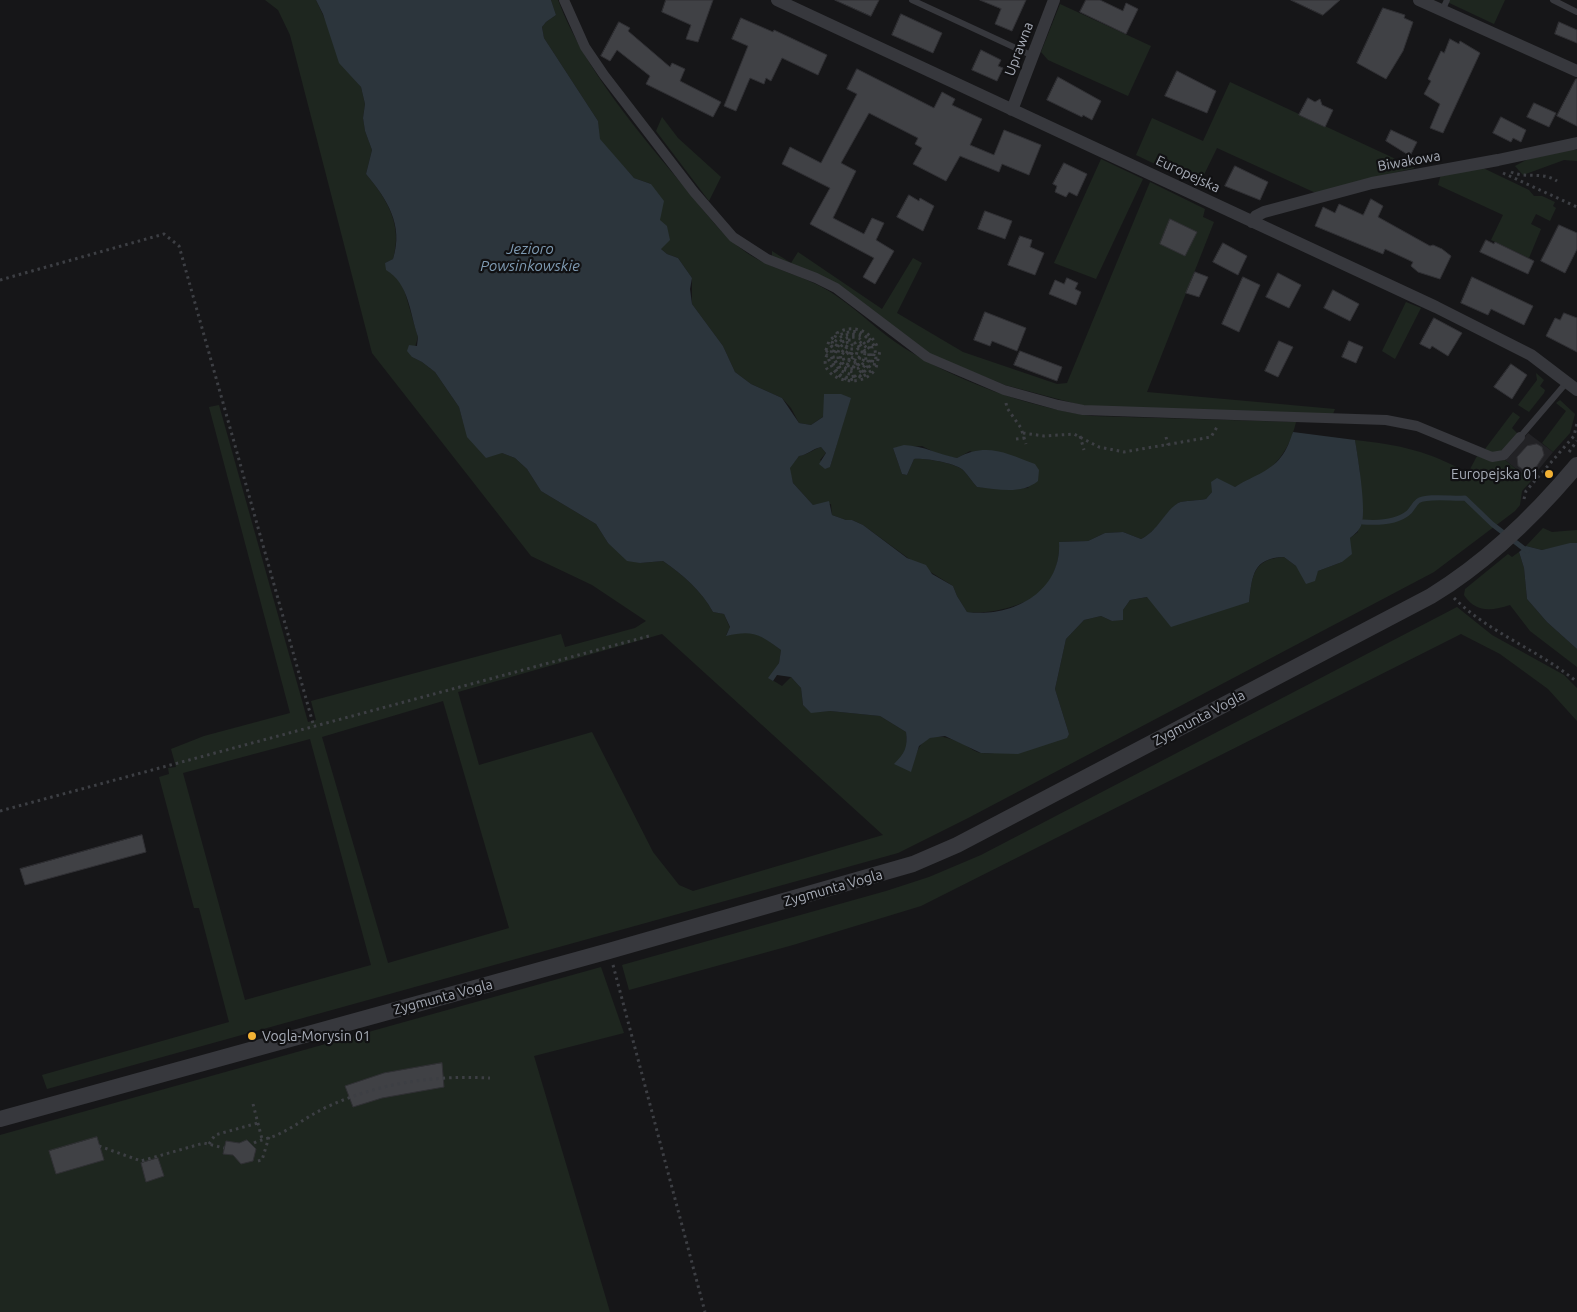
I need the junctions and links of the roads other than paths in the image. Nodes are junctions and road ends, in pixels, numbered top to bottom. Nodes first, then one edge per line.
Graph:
1 (564, 0) edge
2 (777, 0) edge
3 (912, 0) edge
4 (1054, 0) edge
5 (1420, 0) edge
6 (1553, 0) edge
7 (1445, 5) edge
8 (1577, 12) edge
9 (1033, 56) junction
10 (1577, 71) edge
11 (1012, 110) junction
12 (1577, 143) edge
13 (1252, 222) junction
14 (1572, 386) edge
15 (1520, 437) joint
16 (1577, 465) edge
17 (0, 1118) edge

1 - 15 street
2 - 11 street, Europejska
3 - 9 lane
4 - 9 street, Uprawna
5 - 7 street
6 - 8 lane
7 - 10 street
9 - 11 street, Uprawna
11 - 13 street, Europejska
12 - 13 street, Biwakowa
13 - 14 street, Europejska
14 - 15 lane
16 - 17 street, Zygmunta Vogla

